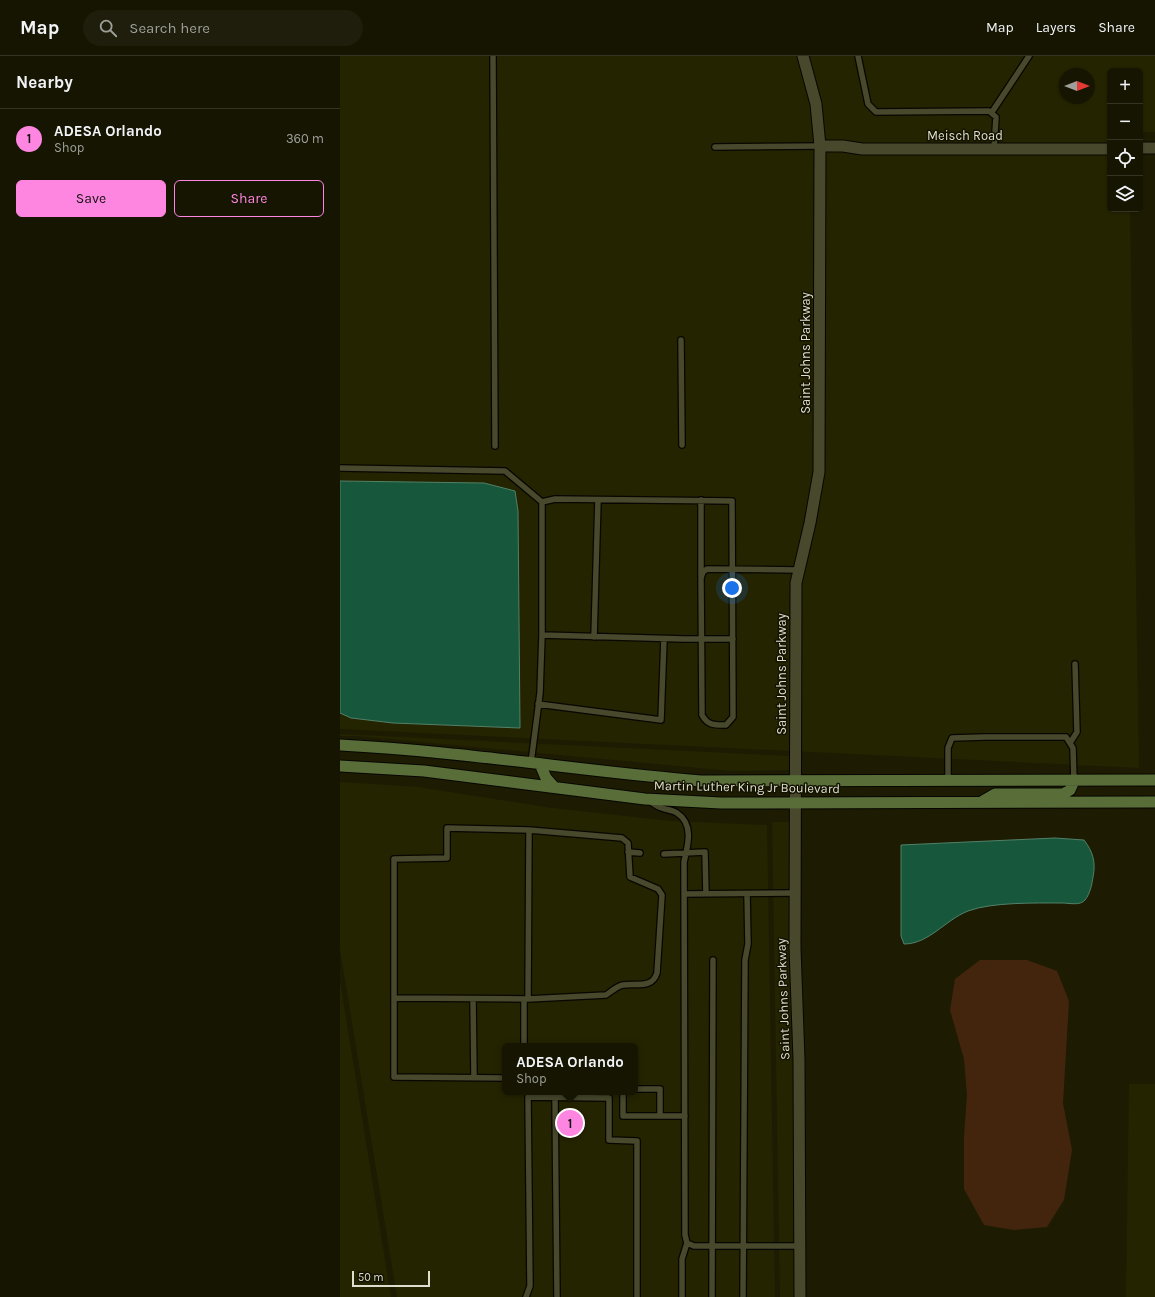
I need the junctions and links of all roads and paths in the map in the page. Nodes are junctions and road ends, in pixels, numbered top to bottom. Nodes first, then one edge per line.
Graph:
1 (493, 56) edge
2 (803, 56) edge
3 (858, 56) edge
4 (1029, 56) edge
5 (992, 112) junction
6 (820, 146) junction
7 (715, 147) dead end
8 (1107, 148) edge
9 (1143, 148) edge
10 (1155, 148) edge
11 (994, 149) junction
12 (681, 340) dead end
13 (682, 445) dead end
14 (495, 446) dead end
15 (340, 468) edge
16 (598, 500) junction
17 (701, 500) junction
18 (542, 502) junction
19 (733, 569) junction
20 (799, 570) junction
21 (701, 578) junction
22 (542, 635) junction
23 (594, 637) junction
24 (664, 639) junction
25 (701, 639) junction
26 (733, 639) junction
27 (1075, 664) dead end
28 (538, 704) junction
29 (1070, 743) junction
30 (340, 745) edge
31 (535, 764) junction
32 (340, 766) edge
33 (1155, 780) edge
34 (1074, 781) junction
35 (795, 782) junction
36 (948, 782) junction
37 (554, 787) junction
38 (646, 799) junction
39 (981, 802) junction
40 (1155, 802) edge
41 (795, 803) junction
42 (529, 830) junction
43 (628, 852) junction
44 (687, 852) junction
45 (640, 853) dead end
46 (664, 854) dead end
47 (795, 893) junction
48 (684, 894) junction
49 (706, 894) junction
50 (747, 894) junction
51 (713, 960) dead end
52 (394, 998) junction
53 (473, 999) junction
54 (526, 999) junction
55 (524, 1043) edge
56 (474, 1078) junction
57 (502, 1078) edge
58 (638, 1089) edge
59 (527, 1095) edge
60 (536, 1095) edge
61 (623, 1095) edge
62 (555, 1097) junction
63 (660, 1116) junction
64 (685, 1116) junction
65 (687, 1243) junction
66 (712, 1246) junction
67 (743, 1246) junction
68 (800, 1246) junction
69 (526, 1297) edge
70 (557, 1297) edge
71 (637, 1297) edge
72 (682, 1297) edge
73 (712, 1297) edge
74 (743, 1297) edge
75 (800, 1297) edge

1 - 14 lane
2 - 6 street, Saint Johns Parkway
3 - 5 lane
4 - 5 lane
5 - 11 lane
6 - 7 lane
6 - 11 street, Meisch Road
6 - 20 street, Saint Johns Parkway
8 - 11 street, Meisch Road
9 - 10 street
12 - 13 lane
15 - 18 lane
16 - 17 lane
16 - 18 lane
16 - 23 lane
17 - 19 lane
17 - 21 lane
18 - 22 lane
19 - 20 lane
19 - 21 lane
19 - 26 lane
20 - 35 street, Saint Johns Parkway
21 - 25 lane
22 - 23 lane
22 - 28 lane
23 - 24 lane
24 - 25 lane
24 - 28 lane
25 - 26 lane
25 - 26 lane
27 - 29 lane
28 - 31 lane
29 - 34 lane
29 - 36 lane
30 - 31 main road, Martin Luther King Jr Boulevard
31 - 35 main road, Martin Luther King Jr Boulevard
31 - 37 main road
32 - 37 main road, Martin Luther King Jr Boulevard
33 - 34 main road, Martin Luther King Jr Boulevard
34 - 36 main road, Martin Luther King Jr Boulevard
34 - 39 main road
35 - 36 main road, Martin Luther King Jr Boulevard
35 - 41 street, Saint Johns Parkway
37 - 38 main road, Martin Luther King Jr Boulevard
38 - 41 main road, Martin Luther King Jr Boulevard
38 - 44 lane
39 - 40 main road, Martin Luther King Jr Boulevard
39 - 41 main road, Martin Luther King Jr Boulevard
41 - 47 street, Saint Johns Parkway
42 - 43 lane
42 - 52 lane
42 - 54 lane
43 - 45 lane
43 - 54 lane
44 - 46 lane
44 - 48 lane
44 - 49 lane
47 - 50 lane
47 - 68 street, Saint Johns Parkway
48 - 49 lane
48 - 64 lane
49 - 50 lane
50 - 67 lane
51 - 66 lane
52 - 53 lane
52 - 56 lane
53 - 54 lane
53 - 56 lane
54 - 55 lane
56 - 57 lane
58 - 63 lane
59 - 69 lane
60 - 62 lane
61 - 63 lane
62 - 70 lane
62 - 71 lane
63 - 64 lane
64 - 65 lane
65 - 66 lane
65 - 72 lane
66 - 67 lane
66 - 73 lane
67 - 68 lane
67 - 74 lane
68 - 75 street, Saint Johns Parkway

